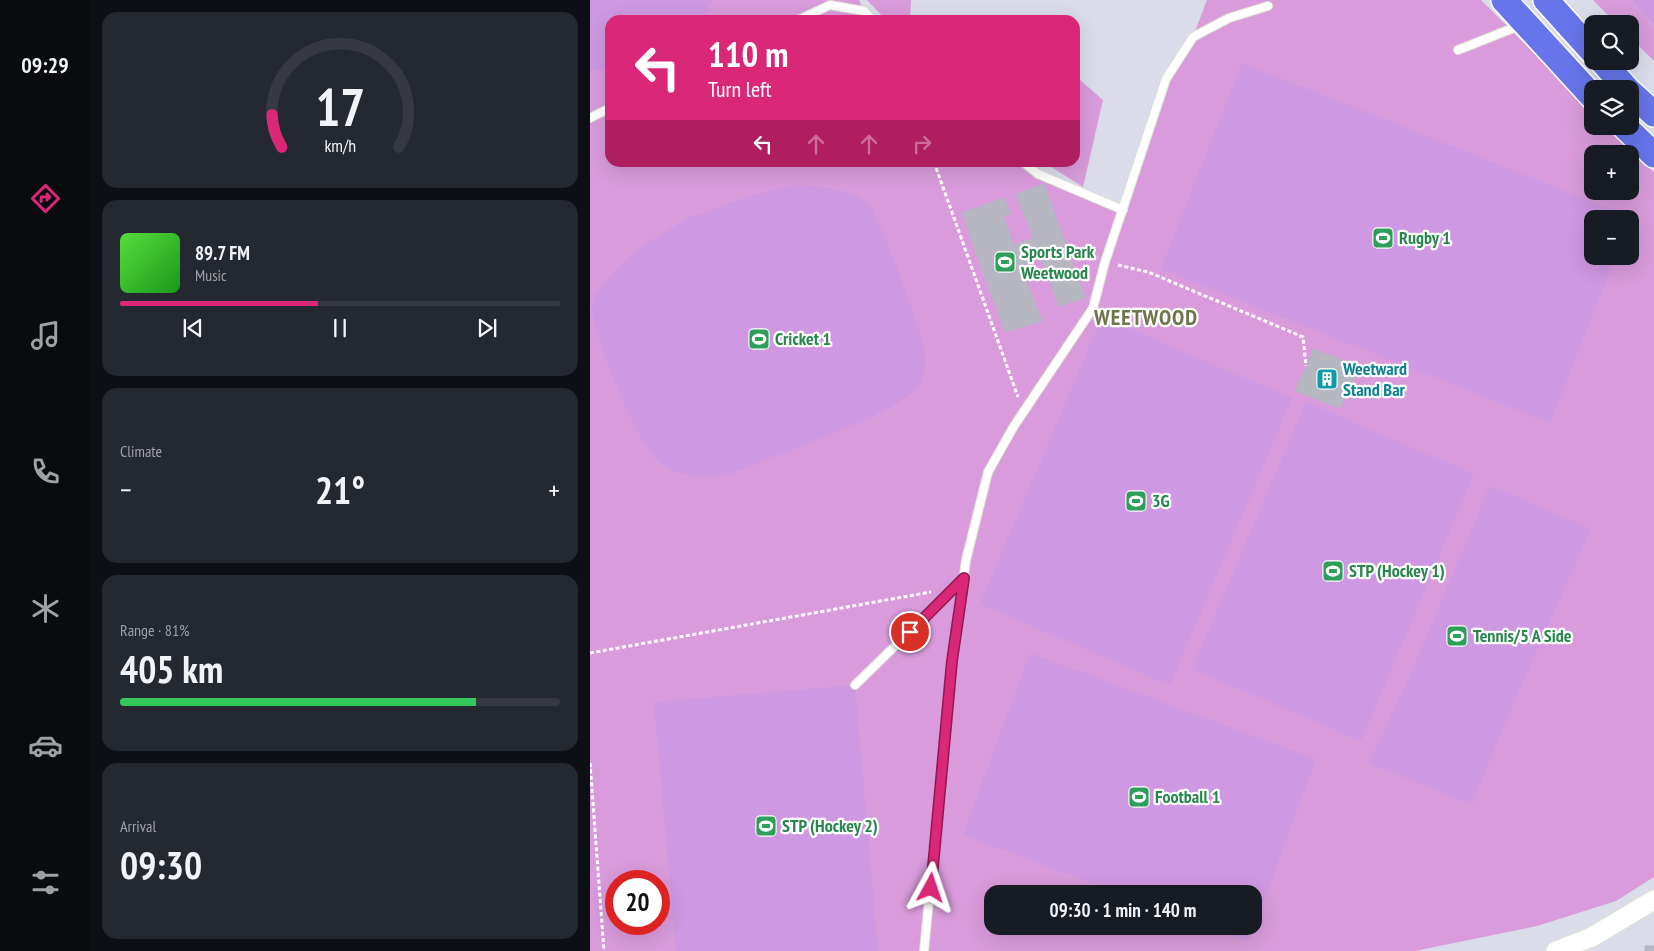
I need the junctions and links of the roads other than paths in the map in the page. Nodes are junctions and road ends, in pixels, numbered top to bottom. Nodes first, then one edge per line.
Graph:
1 (1504, 0) edge
2 (1546, 0) edge
3 (1268, 6) dead end
4 (809, 15) edge
5 (867, 15) edge
6 (1525, 24) junction
7 (1584, 42) edge
8 (1458, 50) dead end
9 (1610, 70) edge
10 (1619, 80) edge
11 (1584, 87) edge
12 (1639, 100) edge
13 (605, 110) edge
14 (1654, 114) edge
15 (590, 118) edge
16 (1634, 135) edge
17 (1654, 154) edge
18 (1029, 167) edge
19 (1123, 210) junction
20 (964, 578) junction
21 (855, 684) dead end
22 (1654, 900) edge
23 (924, 951) edge
24 (1556, 951) edge

1 - 6 highway
2 - 7 highway
3 - 19 lane
4 - 5 lane
6 - 8 lane
6 - 11 highway
9 - 10 highway
12 - 14 highway
13 - 15 lane
16 - 17 highway
18 - 19 lane
19 - 20 lane
20 - 21 lane
20 - 23 lane
22 - 24 street

